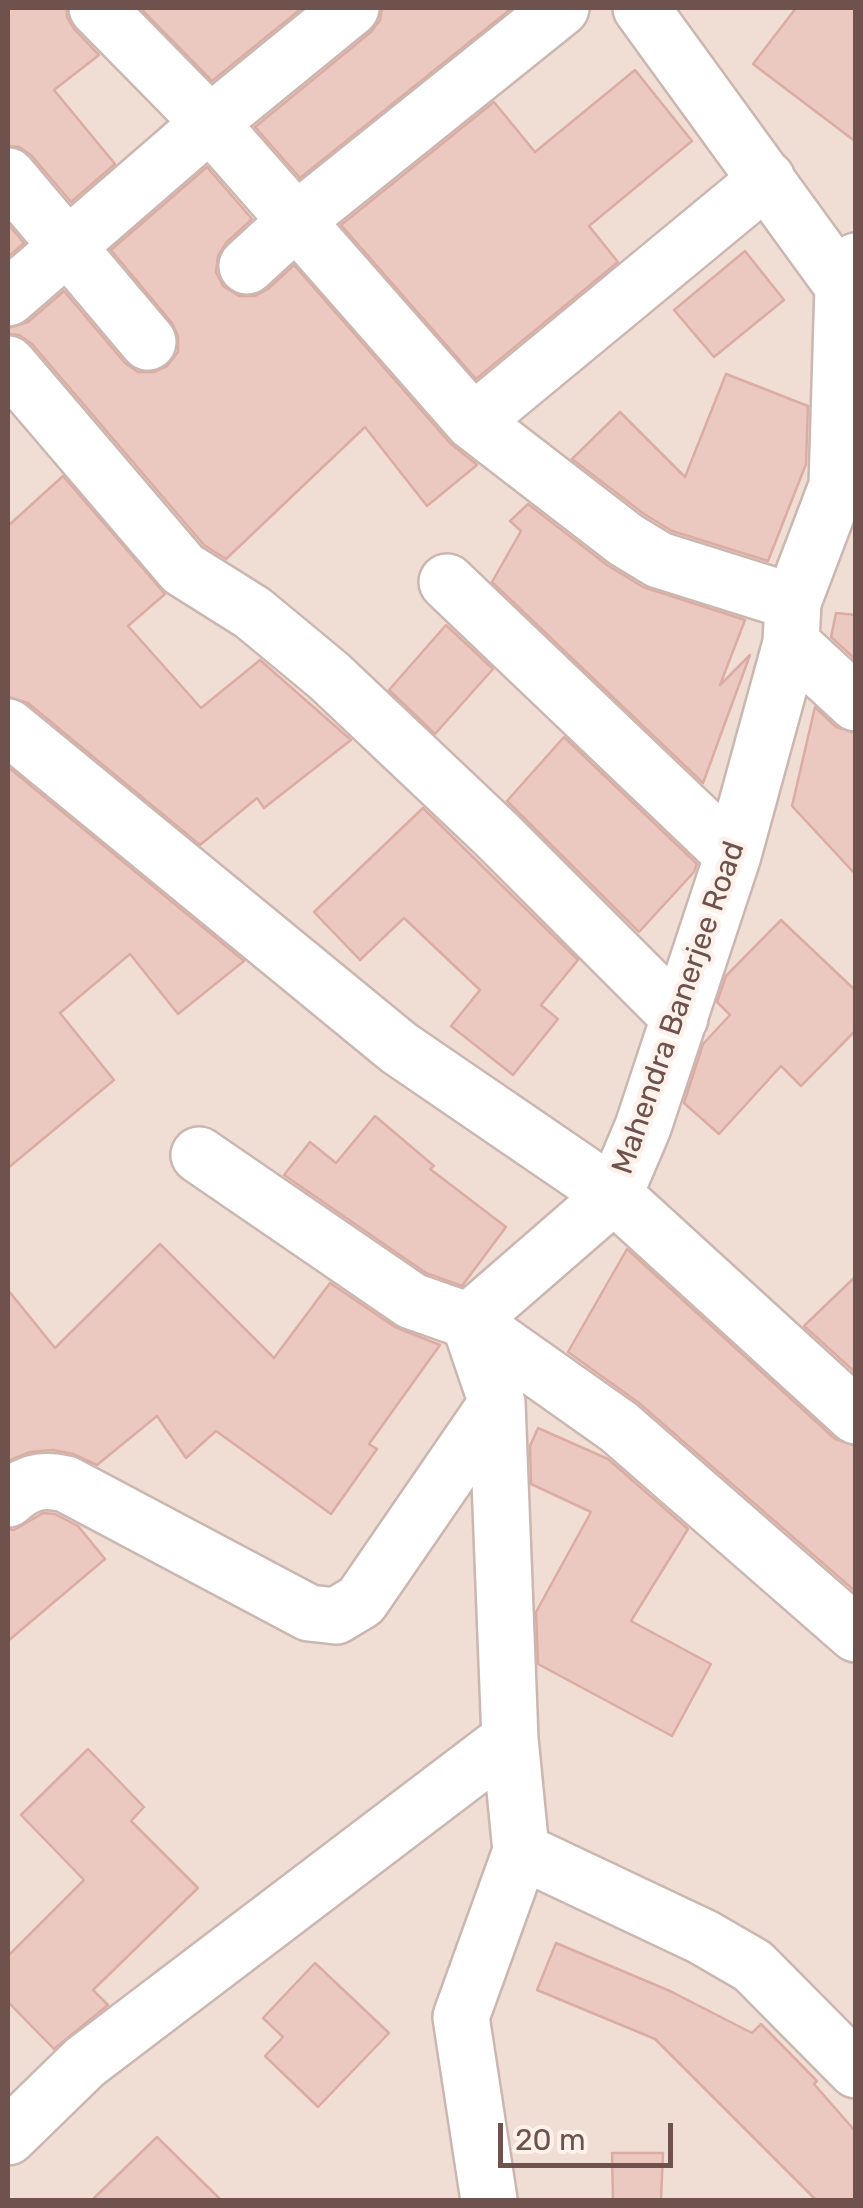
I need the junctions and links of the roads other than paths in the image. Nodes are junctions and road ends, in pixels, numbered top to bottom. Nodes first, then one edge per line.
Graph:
1 (96, 8) edge
2 (351, 8) edge
3 (561, 8) edge
4 (641, 8) edge
5 (210, 123) junction
6 (8, 176) edge
7 (768, 179) junction
8 (297, 220) junction
9 (66, 247) junction
10 (247, 266) dead end
11 (851, 282) edge
12 (8, 298) edge
13 (148, 342) dead end
14 (8, 364) edge
15 (473, 422) junction
16 (846, 494) edge
17 (447, 582) dead end
18 (792, 622) junction
19 (856, 703) edge
20 (8, 728) edge
21 (733, 855) junction
22 (680, 1018) junction
23 (199, 1155) dead end
24 (614, 1195) junction
25 (469, 1320) junction
26 (497, 1403) junction
27 (856, 1416) edge
28 (8, 1499) edge
29 (856, 1634) edge
30 (510, 1739) junction
31 (521, 1851) junction
32 (856, 2070) edge
33 (8, 2136) edge
34 (489, 2200) edge

1 - 5 street
2 - 5 street
3 - 8 street
4 - 7 street, Mahendra Banerjee Road
5 - 8 street
5 - 9 street
6 - 9 street
7 - 11 street, Mahendra Banerjee Road
7 - 15 street
8 - 10 street
8 - 15 street
9 - 12 street
9 - 13 street
11 - 16 street, Mahendra Banerjee Road
14 - 22 street
15 - 18 street
16 - 18 street, Mahendra Banerjee Road
17 - 21 street
18 - 19 street
18 - 21 street, Mahendra Banerjee Road
20 - 24 street
21 - 22 street, Mahendra Banerjee Road
22 - 24 street, Mahendra Banerjee Road
23 - 25 street
24 - 25 street, Mahendra Banerjee Road
24 - 27 street
25 - 26 street
25 - 29 street
26 - 28 street
26 - 30 street
30 - 31 street
30 - 33 street
31 - 32 street
31 - 34 street

